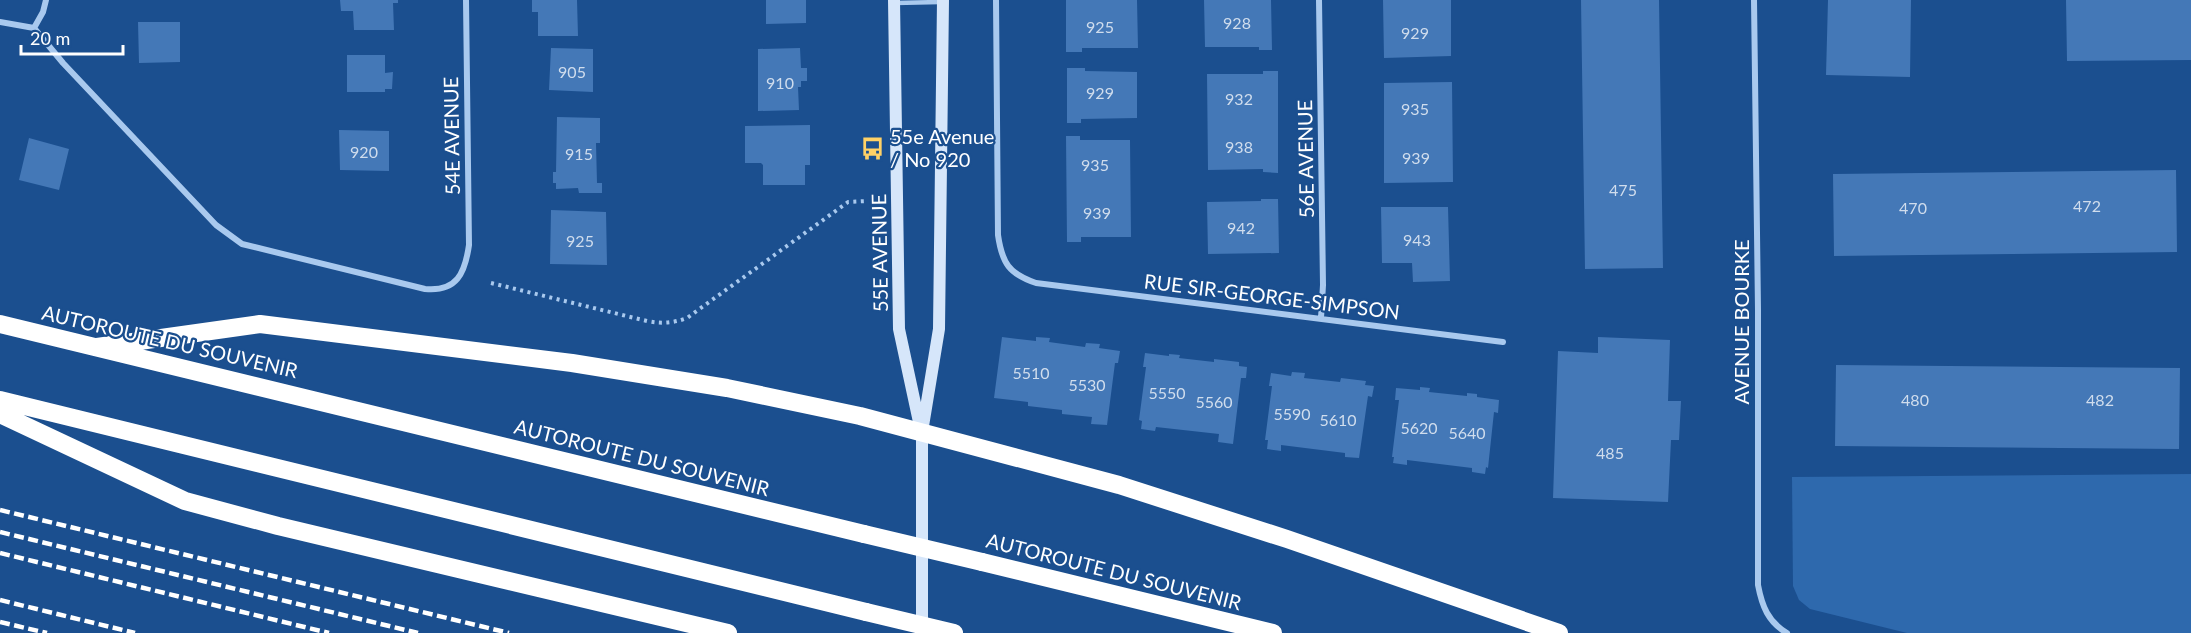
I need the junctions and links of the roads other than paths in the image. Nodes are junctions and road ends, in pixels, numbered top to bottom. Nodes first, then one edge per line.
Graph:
1 (46, 0) edge
2 (466, 0) edge
3 (996, 0) edge
4 (1319, 0) edge
5 (1754, 0) edge
6 (894, 1) edge
7 (943, 1) edge
8 (0, 22) edge
9 (34, 28) junction
10 (1321, 318) junction
11 (0, 324) edge
12 (1503, 342) dead end
13 (97, 347) junction
14 (0, 400) edge
15 (0, 414) edge
16 (922, 432) junction
17 (729, 633) edge
18 (922, 633) edge
19 (954, 633) edge
20 (1273, 633) edge
21 (1559, 633) edge
22 (1787, 633) edge

1 - 9 street
2 - 9 street, 54E AVENUE
3 - 10 street, RUE SIR-GEORGE-SIMPSON
4 - 10 street, 56E AVENUE
5 - 22 street, AVENUE BOURKE
6 - 7 lane
6 - 16 street, 55E AVENUE
7 - 16 street, 55E AVENUE
8 - 9 street
10 - 12 street, RUE SIR-GEORGE-SIMPSON
11 - 13 highway, AUTOROUTE DU SOUVENIR
13 - 16 highway
13 - 20 highway, AUTOROUTE DU SOUVENIR, bridge
14 - 19 highway, bridge
15 - 17 highway
16 - 18 street, 55E AVENUE
16 - 21 highway

